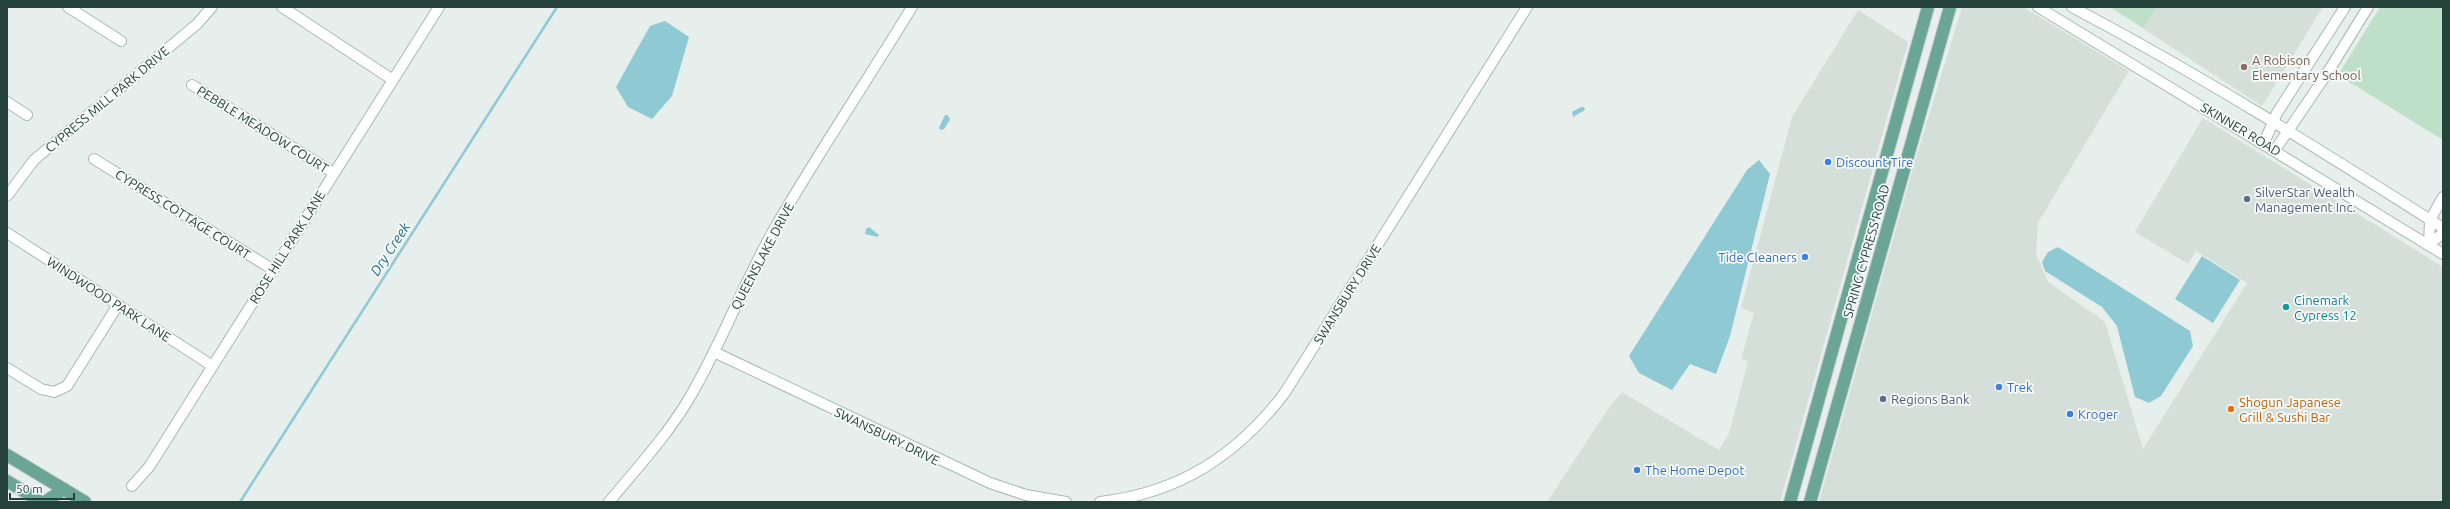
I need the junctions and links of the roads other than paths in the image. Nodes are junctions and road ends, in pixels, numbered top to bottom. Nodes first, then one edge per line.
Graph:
1 (68, 7) edge
2 (212, 7) edge
3 (282, 7) edge
4 (439, 7) edge
5 (912, 7) edge
6 (1527, 7) edge
7 (1928, 7) edge
8 (1950, 7) edge
9 (2038, 7) edge
10 (2072, 7) edge
11 (2345, 7) edge
12 (2368, 7) edge
13 (121, 41) dead end
14 (393, 80) junction
15 (192, 85) dead end
16 (7, 102) edge
17 (27, 115) dead end
18 (2273, 122) junction
19 (2288, 132) junction
20 (2264, 143) junction
21 (2275, 150) junction
22 (1887, 154) junction
23 (94, 159) dead end
24 (1906, 163) junction
25 (334, 173) junction
26 (7, 196) edge
27 (2443, 197) edge
28 (2430, 220) junction
29 (2443, 228) edge
30 (7, 233) edge
31 (2443, 233) edge
32 (2429, 245) junction
33 (2443, 254) edge
34 (272, 269) junction
35 (118, 305) junction
36 (1844, 310) junction
37 (1863, 314) junction
38 (714, 352) junction
39 (211, 365) junction
40 (7, 368) edge
41 (7, 455) edge
42 (7, 481) edge
43 (132, 486) dead end
44 (64, 489) junction
45 (42, 502) edge
46 (45, 502) edge
47 (62, 502) edge
48 (85, 502) edge
49 (609, 502) edge
50 (1066, 502) edge
51 (1100, 502) edge
52 (1790, 502) edge
53 (1810, 502) edge

1 - 13 street
2 - 26 street, CYPRESS MILL PARK DRIVE
3 - 14 street
4 - 14 street, ROSE HILL PARK LANE
5 - 38 street, QUEENSLAKE DRIVE
6 - 51 street, SWANSBURY DRIVE
7 - 22 main road, SPRING CYPRESS ROAD
8 - 24 main road, SPRING CYPRESS ROAD
9 - 20 street, SKINNER ROAD
10 - 18 street, SKINNER ROAD
11 - 18 street
12 - 19 street
14 - 25 street, ROSE HILL PARK LANE
15 - 25 street, PEBBLE MEADOW COURT
16 - 17 street
18 - 19 street, SKINNER ROAD
18 - 20 street
19 - 21 street
19 - 28 street, SKINNER ROAD
20 - 21 street, SKINNER ROAD
21 - 32 street, SKINNER ROAD
22 - 24 main road
22 - 36 main road, SPRING CYPRESS ROAD
23 - 34 street, CYPRESS COTTAGE COURT
24 - 37 main road, SPRING CYPRESS ROAD
25 - 34 street, ROSE HILL PARK LANE
27 - 28 street
28 - 29 street, SKINNER ROAD
28 - 32 street
30 - 35 street, WINDWOOD PARK LANE
31 - 32 street
32 - 33 street, SKINNER ROAD
34 - 39 street, ROSE HILL PARK LANE
35 - 39 street, WINDWOOD PARK LANE
35 - 40 street
36 - 37 main road
36 - 52 main road, SPRING CYPRESS ROAD
37 - 53 main road, SPRING CYPRESS ROAD
38 - 49 street, QUEENSLAKE DRIVE
38 - 50 street, SWANSBURY DRIVE
39 - 43 street, ROSE HILL PARK LANE
41 - 44 main road
42 - 45 main road
44 - 46 main road
44 - 47 main road
44 - 48 main road

